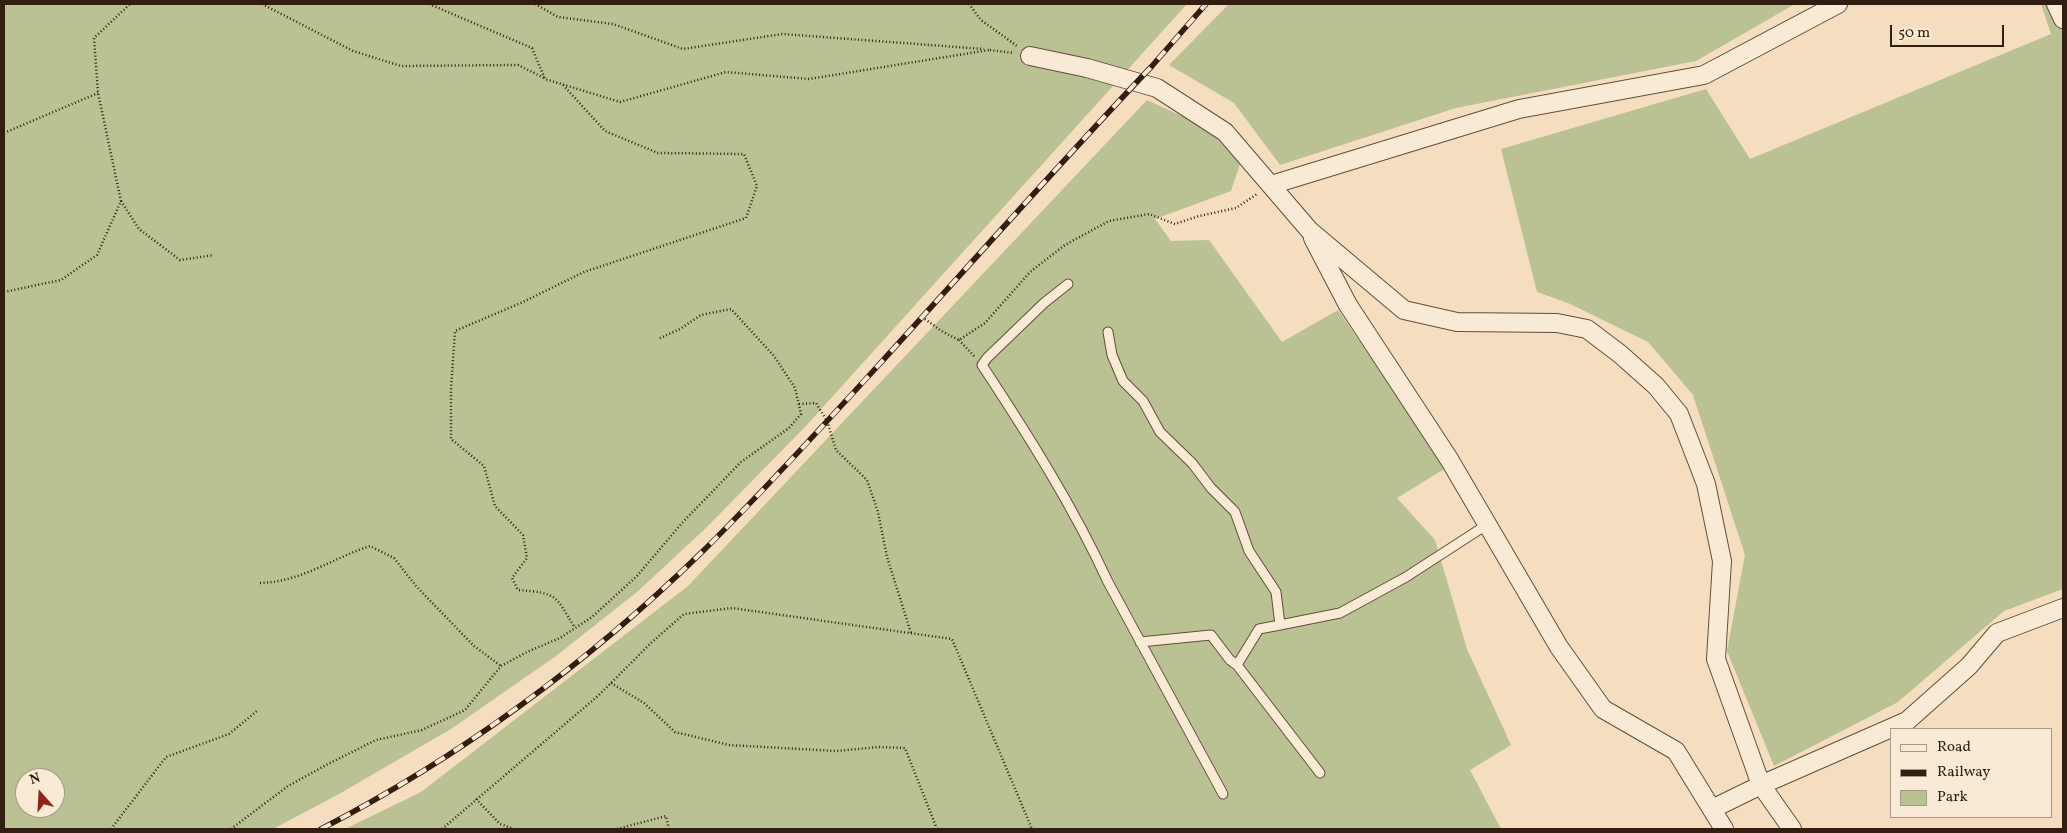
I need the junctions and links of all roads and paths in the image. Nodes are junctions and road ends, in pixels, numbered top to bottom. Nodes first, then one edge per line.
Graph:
1 (130, 4) edge
2 (262, 4) edge
3 (429, 4) edge
4 (535, 4) edge
5 (969, 4) edge
6 (1838, 4) edge
7 (2056, 4) edge
8 (2063, 19) edge
9 (989, 50) junction
10 (1030, 56) junction
11 (545, 79) junction
12 (563, 85) junction
13 (98, 93) junction
14 (4, 134) edge
15 (1271, 185) junction
16 (121, 201) junction
17 (1310, 231) junction
18 (214, 255) dead end
19 (1068, 284) dead end
20 (4, 292) edge
21 (922, 317) dead end
22 (1108, 332) dead end
23 (658, 339) dead end
24 (959, 340) junction
25 (982, 365) junction
26 (799, 404) junction
27 (1488, 524) junction
28 (260, 583) dead end
29 (2063, 608) edge
30 (1280, 625) junction
31 (575, 628) junction
32 (911, 633) junction
33 (1140, 642) junction
34 (500, 666) junction
35 (1237, 666) junction
36 (611, 683) junction
37 (257, 711) dead end
38 (1893, 728) edge
39 (1890, 729) edge
40 (1320, 774) dead end
41 (1761, 785) junction
42 (1223, 794) dead end
43 (476, 799) junction
44 (1712, 809) junction
45 (111, 829) edge
46 (231, 829) edge
47 (442, 829) edge
48 (514, 829) edge
49 (617, 829) edge
50 (669, 829) edge
51 (937, 829) edge
52 (1032, 829) edge
53 (1724, 829) edge
54 (1792, 829) edge

1 - 13 path
2 - 11 path
3 - 11 path
4 - 9 path
5 - 10 path
6 - 15 street
7 - 8 street
9 - 10 path
9 - 12 path
10 - 15 street
11 - 12 path
12 - 31 path
13 - 14 path
13 - 16 path
15 - 17 street
15 - 24 path
16 - 18 path
16 - 20 path
17 - 27 street
17 - 41 street
19 - 25 lane
21 - 24 path
22 - 30 lane
23 - 26 path
24 - 25 path
25 - 33 lane
26 - 31 path
26 - 32 path
27 - 30 lane
27 - 44 street
28 - 34 path
29 - 38 street
30 - 35 lane
31 - 34 path
32 - 36 path
32 - 52 path
33 - 35 lane
33 - 42 lane
34 - 46 path
35 - 40 lane
36 - 43 path
36 - 51 path
37 - 45 path
39 - 41 street
41 - 44 street
41 - 54 street
43 - 47 path
43 - 48 path
44 - 53 street
49 - 50 path

